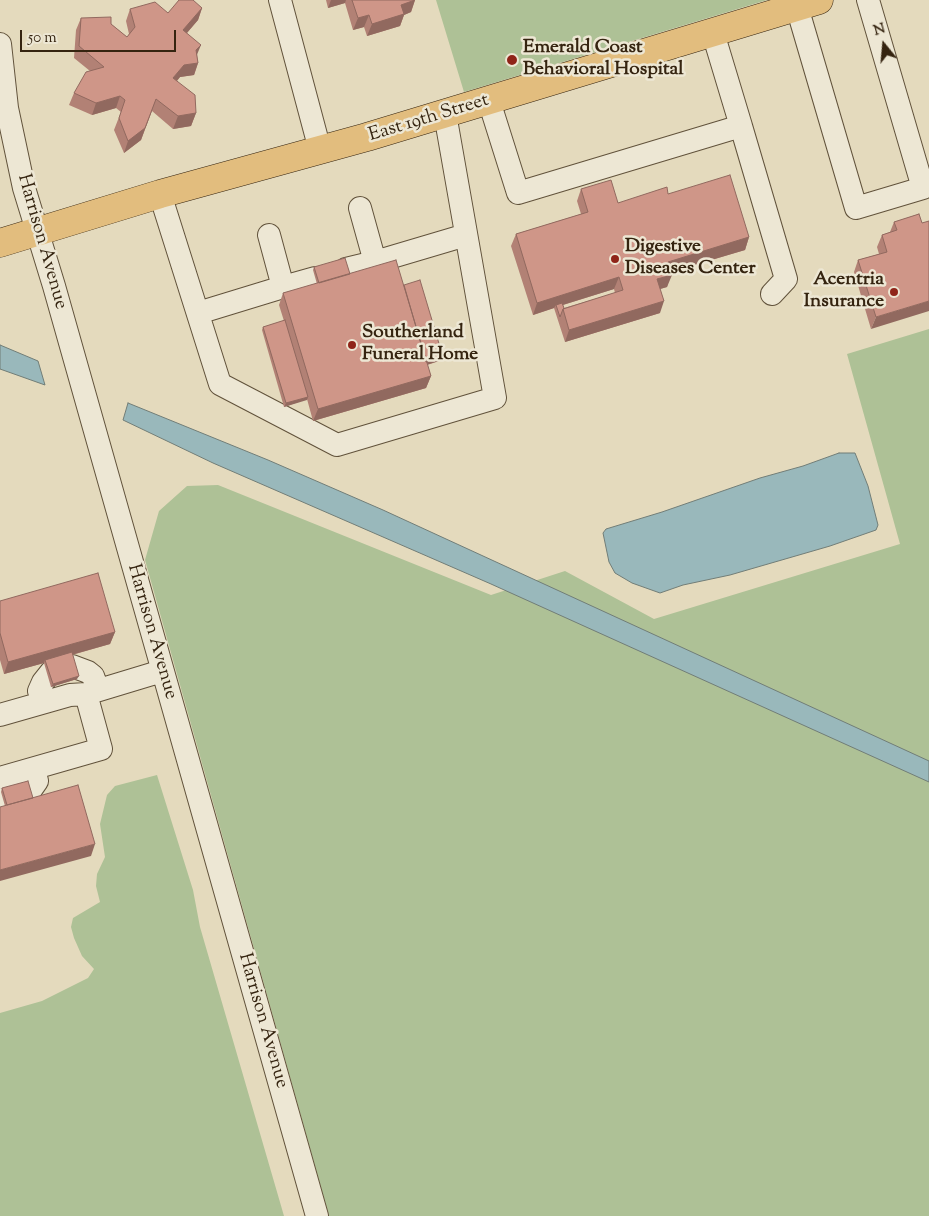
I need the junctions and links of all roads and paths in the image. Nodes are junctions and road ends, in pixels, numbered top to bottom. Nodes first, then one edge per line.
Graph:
1 (280, 0) edge
2 (868, 0) edge
3 (808, 3) edge
4 (713, 33) junction
5 (0, 44) edge
6 (489, 101) junction
7 (445, 114) junction
8 (741, 126) junction
9 (320, 150) junction
10 (160, 194) junction
11 (360, 208) dead end
12 (37, 231) junction
13 (466, 234) junction
14 (269, 235) dead end
15 (0, 243) edge
16 (375, 262) junction
17 (346, 269) edge
18 (316, 278) edge
19 (284, 287) junction
20 (772, 294) dead end
21 (198, 313) junction
22 (162, 671) junction
23 (92, 692) junction
24 (0, 715) edge
25 (34, 769) junction
26 (0, 778) edge
27 (0, 800) edge
28 (317, 1216) edge

1 - 9 street
2 - 3 street
3 - 4 main road, East 19th Street
4 - 6 main road, East 19th Street
4 - 8 street
5 - 12 street, Harrison Avenue
6 - 7 main road, East 19th Street
6 - 8 street
7 - 9 main road, East 19th Street
7 - 13 street
8 - 20 street
9 - 10 main road, East 19th Street
10 - 12 main road, East 19th Street
10 - 21 street
11 - 16 street
12 - 15 main road, East 19th Street
12 - 22 street, Harrison Avenue
13 - 16 street
13 - 21 street
14 - 19 street
16 - 17 street
18 - 19 street
19 - 21 street
22 - 23 street
22 - 28 street, Harrison Avenue
23 - 24 street
23 - 25 street
25 - 26 street
25 - 27 street

